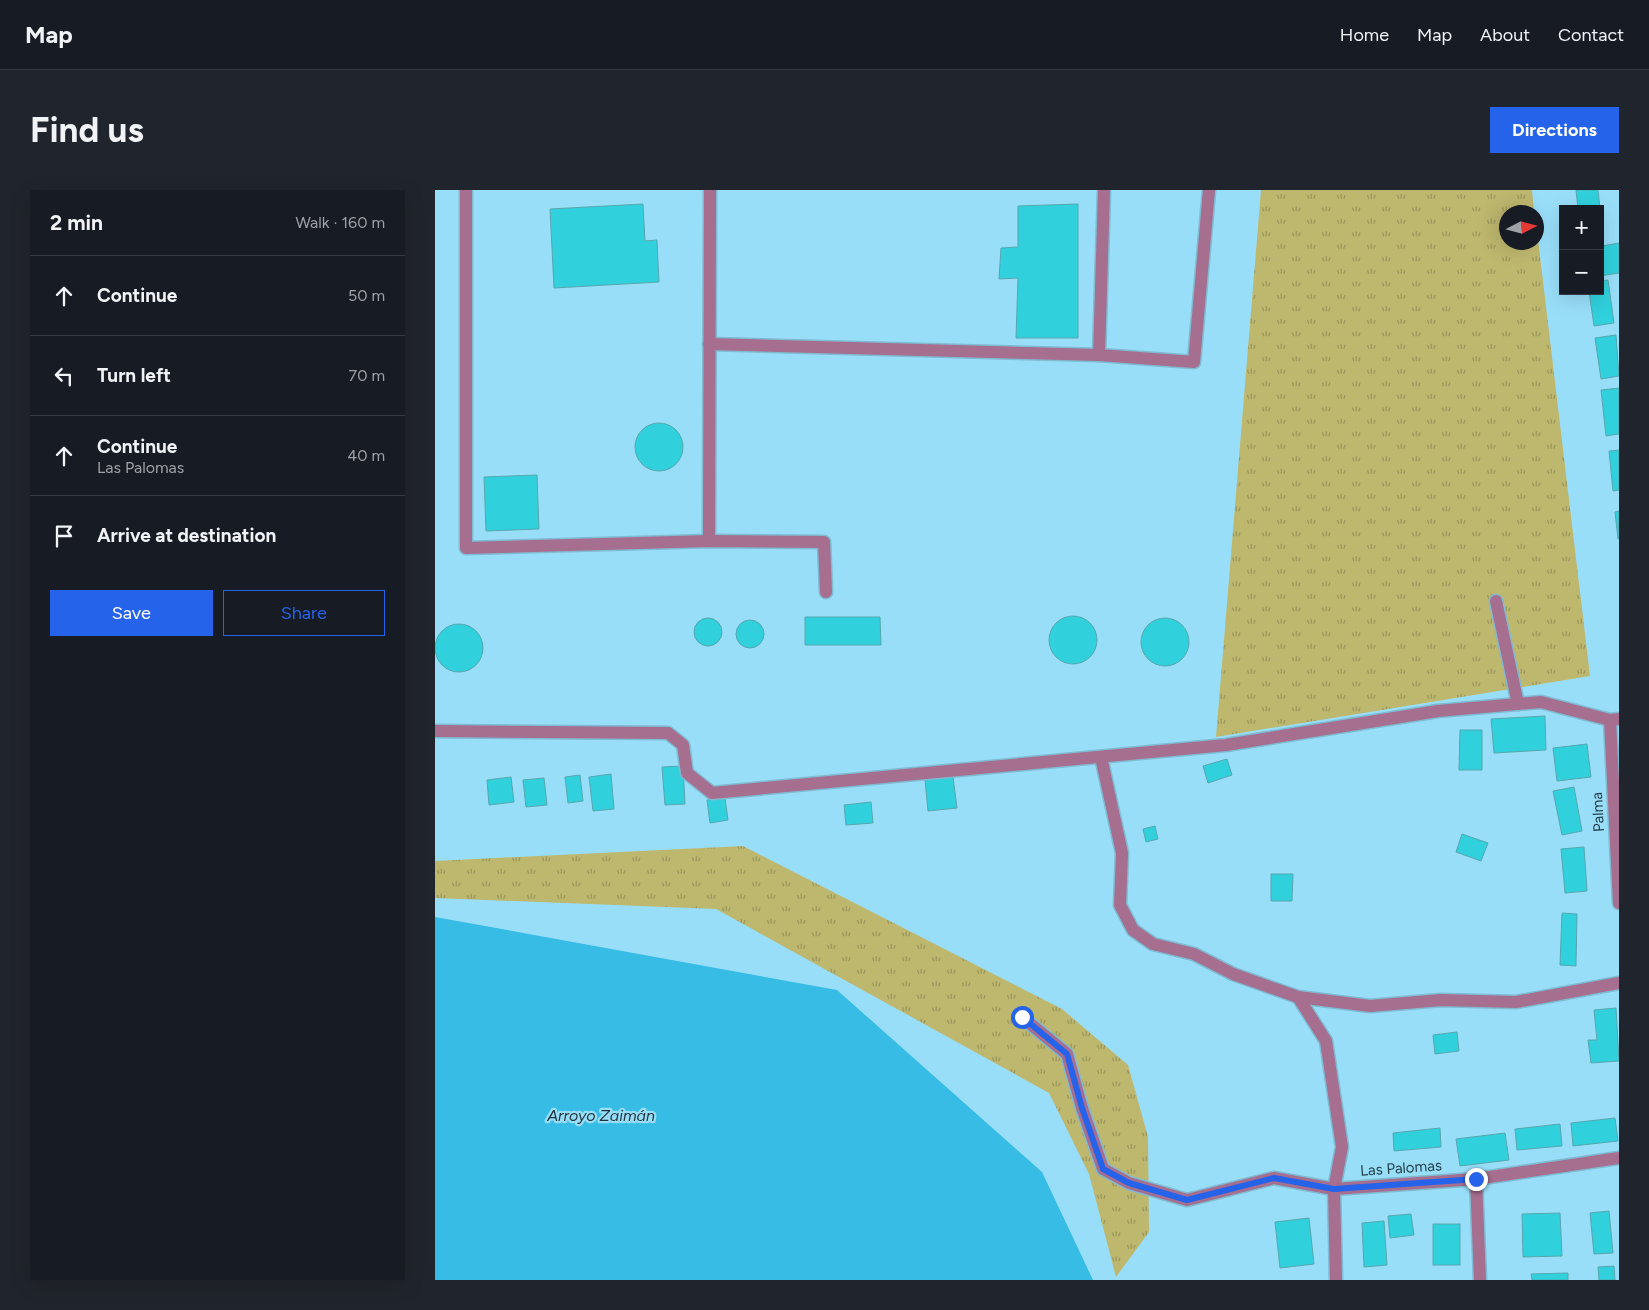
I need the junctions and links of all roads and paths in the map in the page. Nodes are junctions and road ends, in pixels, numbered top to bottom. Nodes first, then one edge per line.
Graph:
1 (467, 190) edge
2 (710, 190) edge
3 (1104, 190) edge
4 (1209, 190) edge
5 (709, 344) junction
6 (1099, 355) junction
7 (709, 541) junction
8 (826, 592) dead end
9 (1496, 600) dead end
10 (1518, 704) junction
11 (1614, 719) edge
12 (435, 731) edge
13 (1101, 757) junction
14 (1619, 904) edge
15 (1619, 982) edge
16 (1298, 997) junction
17 (1022, 1017) dead end
18 (1619, 1158) edge
19 (1476, 1179) junction
20 (1334, 1189) junction
21 (1335, 1280) edge
22 (1480, 1280) edge

1 - 7 street
2 - 5 street
3 - 6 street
4 - 6 street
5 - 6 street
5 - 7 street
7 - 8 street
9 - 10 street
10 - 11 street
10 - 13 street
11 - 14 street, Palma
12 - 13 street
13 - 16 street
15 - 16 street
16 - 20 street
17 - 20 street, Las Palomas
18 - 19 street, Las Palomas
19 - 20 street, Las Palomas
19 - 22 street
20 - 21 street

